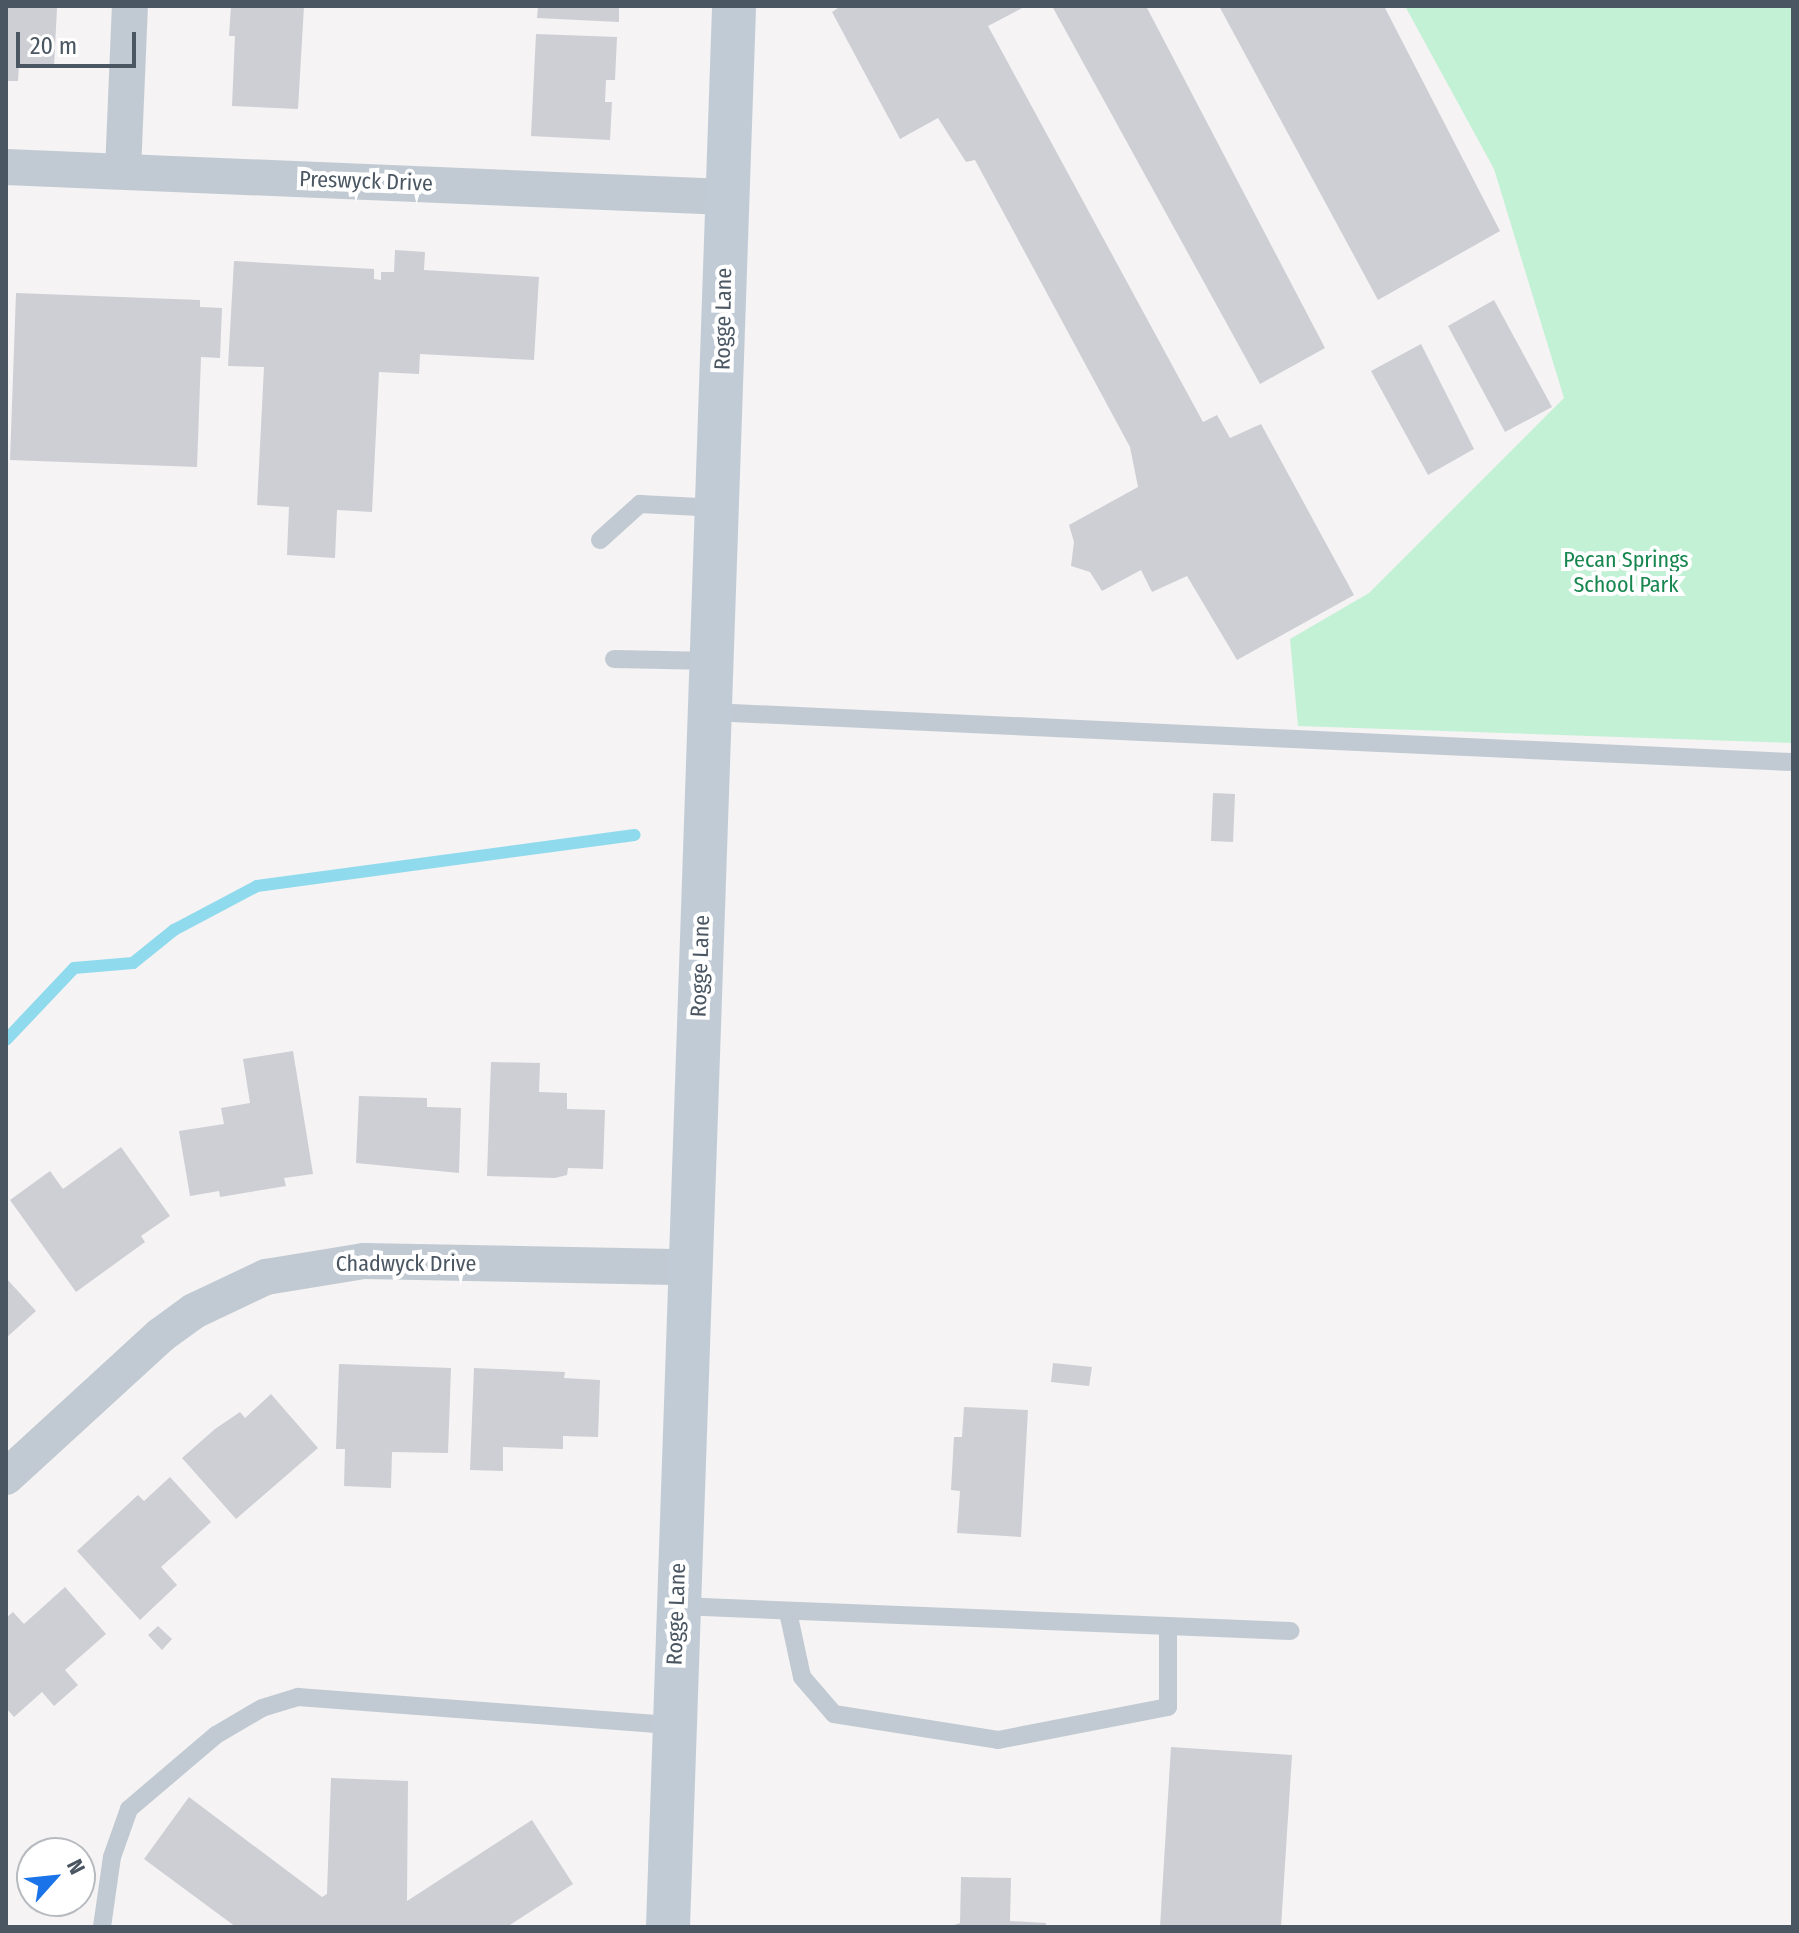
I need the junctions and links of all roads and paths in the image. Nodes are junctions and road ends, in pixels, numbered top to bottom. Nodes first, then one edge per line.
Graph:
1 (130, 6) edge
2 (734, 6) edge
3 (6, 167) edge
4 (123, 171) junction
5 (726, 197) junction
6 (719, 508) junction
7 (600, 540) dead end
8 (614, 659) dead end
9 (713, 661) junction
10 (711, 712) junction
11 (1793, 762) edge
12 (687, 1267) junction
13 (6, 1477) edge
14 (676, 1606) junction
15 (788, 1612) junction
16 (1168, 1627) junction
17 (1290, 1631) dead end
18 (673, 1725) junction
19 (102, 1927) edge
20 (668, 1927) edge

1 - 4 street
2 - 5 street, Rogge Lane
3 - 4 street, Preswyck Drive
4 - 5 street, Preswyck Drive
5 - 6 street, Rogge Lane
6 - 7 lane
6 - 9 street, Rogge Lane
8 - 9 lane
9 - 10 street, Rogge Lane
10 - 11 lane
10 - 12 street, Rogge Lane
12 - 13 street, Chadwyck Drive
12 - 14 street, Rogge Lane
14 - 15 lane
14 - 18 street, Rogge Lane
15 - 16 lane
15 - 16 lane
16 - 17 lane
18 - 19 lane
18 - 20 street, Rogge Lane

